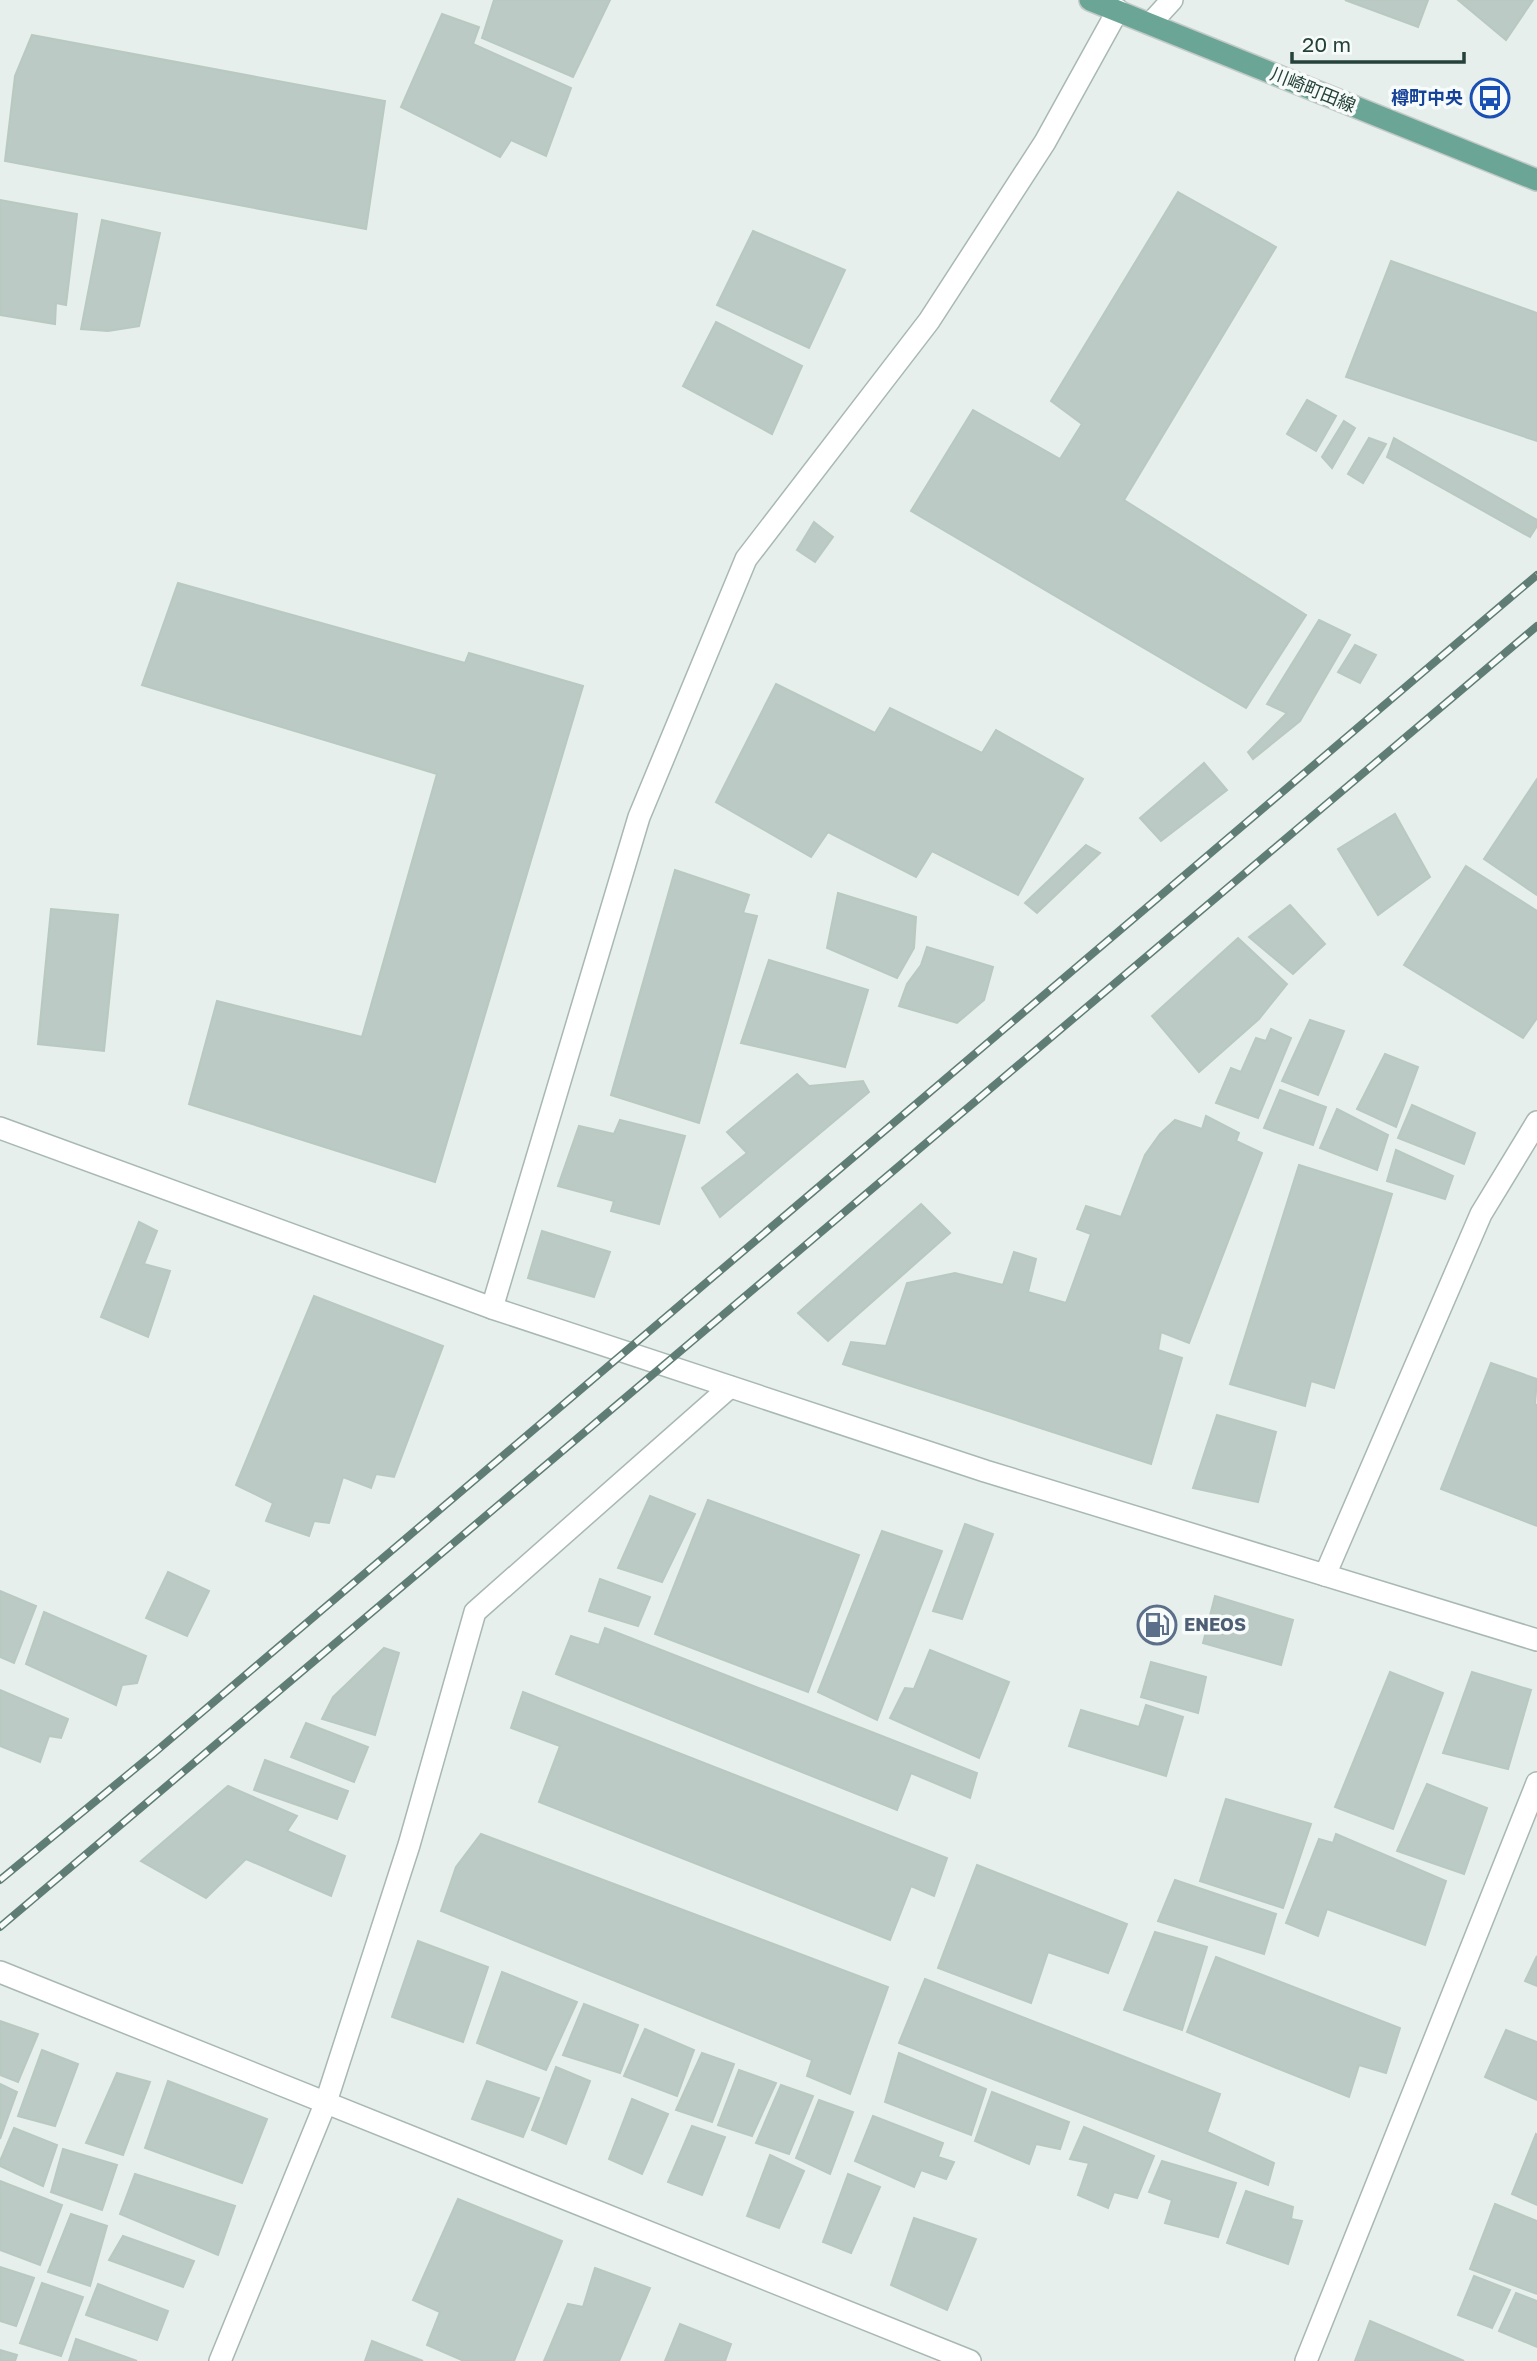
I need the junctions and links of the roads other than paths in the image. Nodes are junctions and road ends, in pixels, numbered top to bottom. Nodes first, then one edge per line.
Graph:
1 (1090, 0) edge
2 (1172, 0) edge
3 (1118, 10) junction
4 (1150, 24) junction
5 (1537, 180) edge
6 (1537, 1122) edge
7 (0, 1128) edge
8 (492, 1308) junction
9 (730, 1387) junction
10 (1325, 1575) junction
11 (1537, 1640) edge
12 (1537, 1783) edge
13 (0, 1972) edge
14 (326, 2102) junction
15 (220, 2361) edge
16 (970, 2361) edge
17 (1306, 2361) edge

1 - 3 main road, 川崎町田線
2 - 4 street
3 - 4 main road, 川崎町田線
3 - 8 street
4 - 5 main road, 川崎町田線
6 - 10 street
7 - 8 street
8 - 9 street
9 - 10 street
9 - 14 street
10 - 11 street
12 - 17 street
13 - 14 street
14 - 15 street
14 - 16 street

